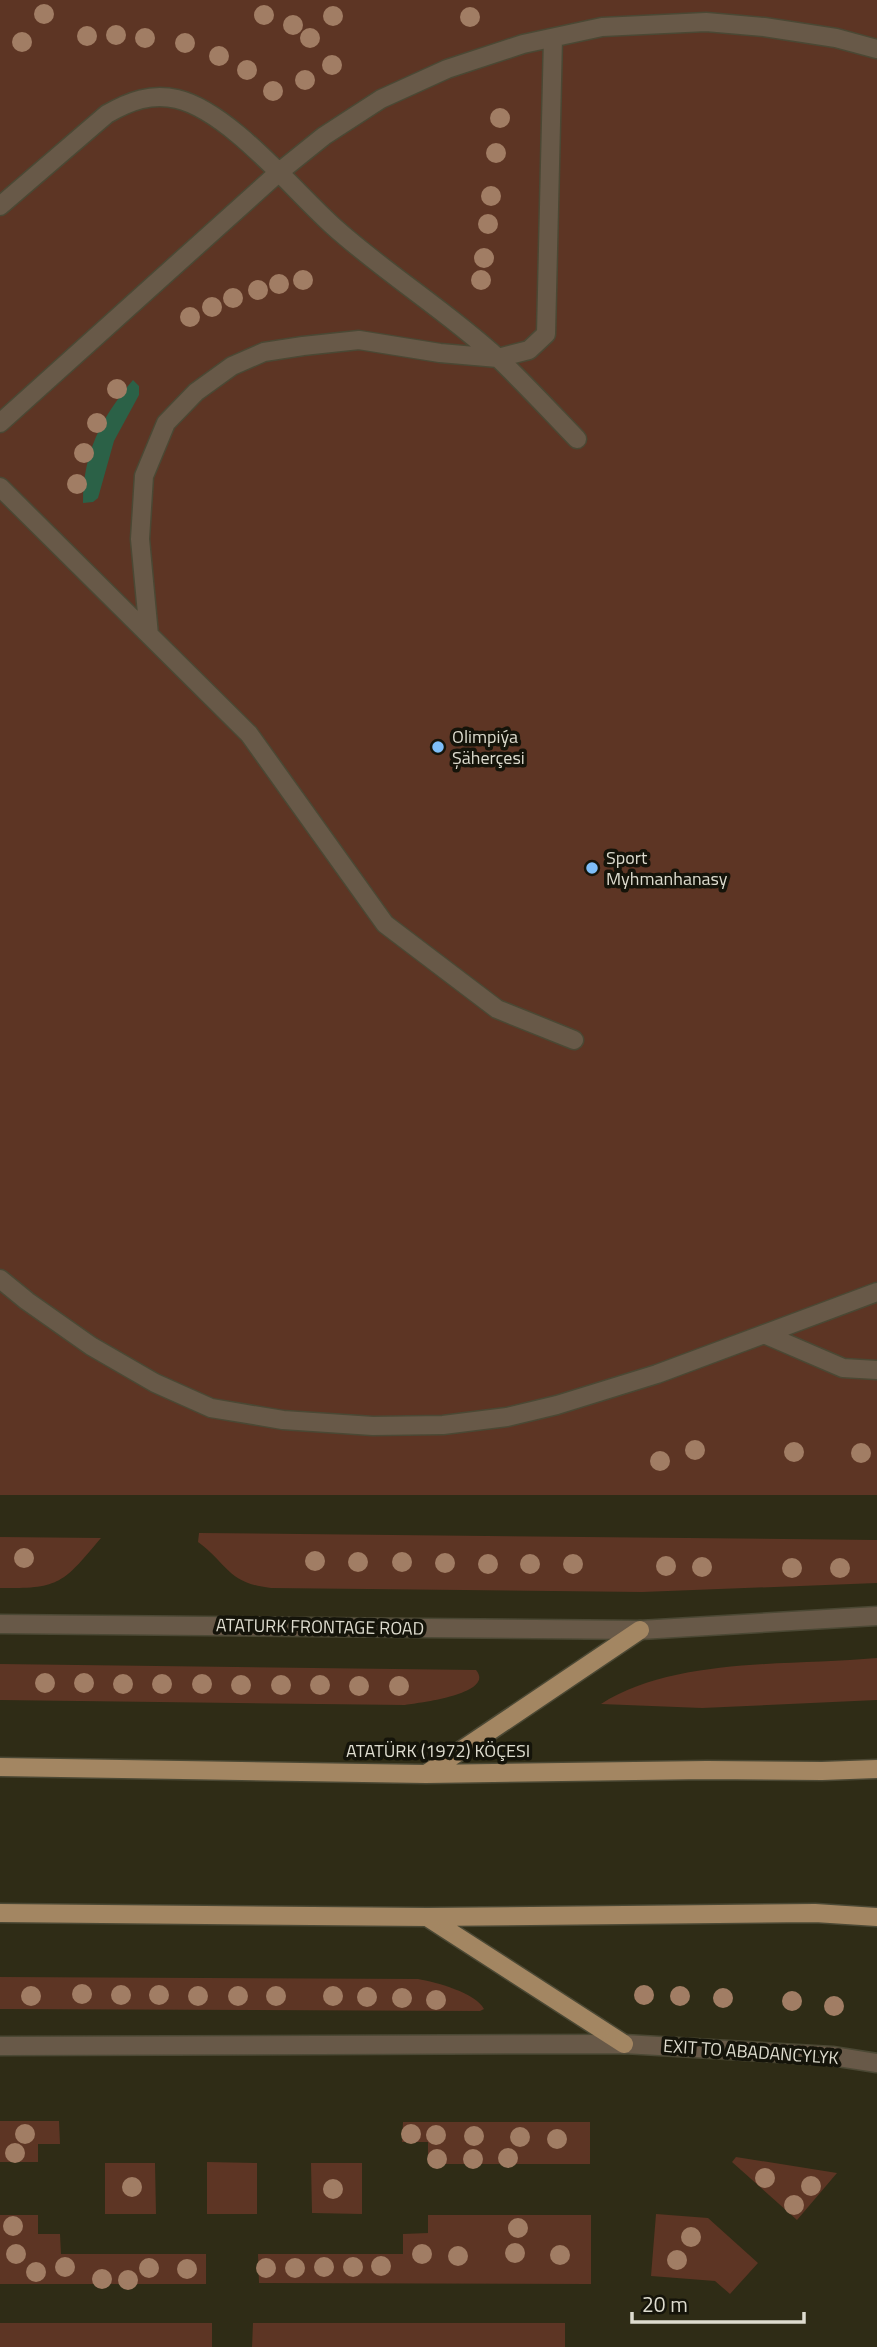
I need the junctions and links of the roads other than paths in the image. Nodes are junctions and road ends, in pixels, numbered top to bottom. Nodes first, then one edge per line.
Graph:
1 (554, 38) junction
2 (877, 49) edge
3 (278, 173) junction
4 (0, 206) edge
5 (498, 358) junction
6 (0, 423) edge
7 (578, 439) dead end
8 (0, 487) edge
9 (149, 635) junction
10 (574, 1040) dead end
11 (0, 1279) edge
12 (877, 1292) edge
13 (764, 1335) junction
14 (877, 1370) edge
15 (877, 1616) edge
16 (0, 1624) edge
17 (640, 1630) junction
18 (0, 1767) edge
19 (877, 1769) edge
20 (426, 1774) junction
21 (0, 1913) edge
22 (427, 1917) junction
23 (877, 1917) edge
24 (624, 2044) junction
25 (0, 2046) edge
26 (877, 2063) edge

1 - 2 street
1 - 3 street
1 - 5 street
3 - 4 street
3 - 5 street
3 - 6 street
5 - 7 street
5 - 9 street
8 - 9 street
9 - 10 street
11 - 13 street
12 - 13 street
13 - 14 street
15 - 17 street
16 - 17 street, ATATURK FRONTAGE ROAD
17 - 20 main road
18 - 20 main road, ATATÜRK (1972) KÖÇESI
19 - 20 main road, ATATÜRK (1972) KÖÇESI
21 - 22 main road
22 - 23 main road
22 - 24 main road
24 - 25 street
24 - 26 street, EXIT TO ABADANCYLYK

